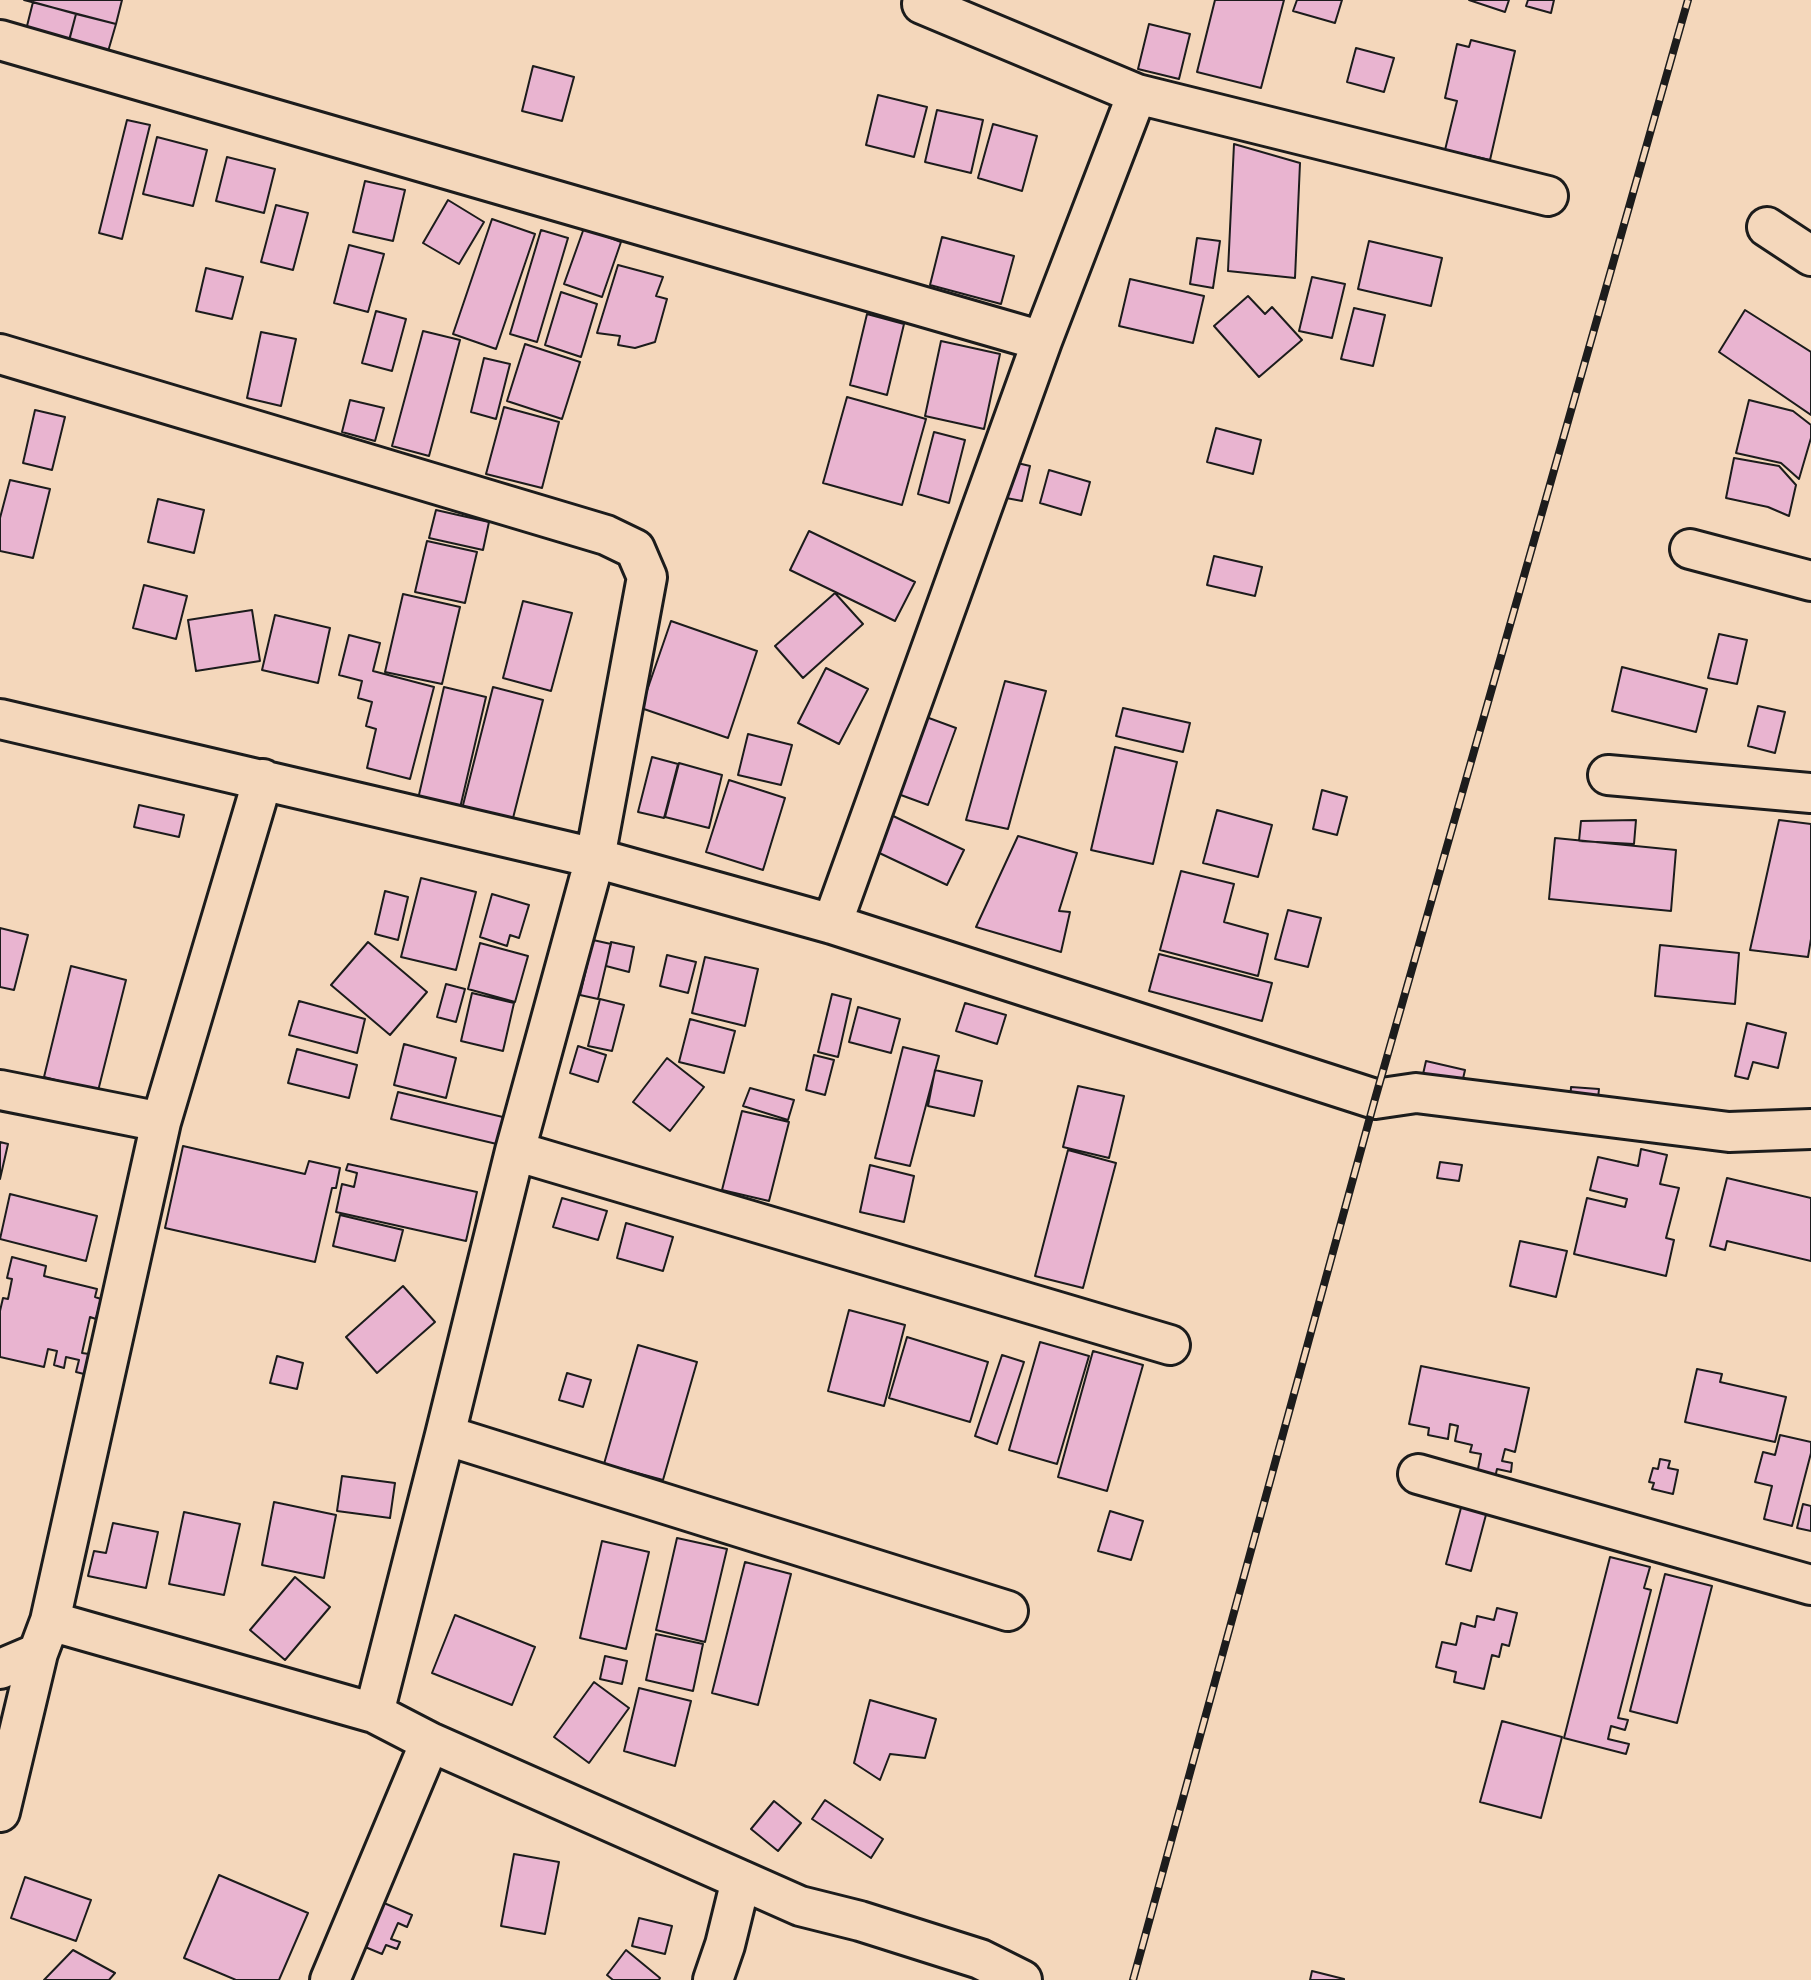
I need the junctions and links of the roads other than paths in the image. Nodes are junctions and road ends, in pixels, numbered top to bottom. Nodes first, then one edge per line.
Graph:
1 (922, 4) dead end
2 (0, 40) edge
3 (1137, 94) junction
4 (1548, 196) dead end
5 (1766, 227) dead end
6 (1811, 256) edge
7 (1042, 341) junction
8 (0, 354) edge
9 (1689, 549) dead end
10 (1811, 581) edge
11 (0, 719) edge
12 (1608, 775) dead end
13 (262, 779) junction
14 (1811, 793) edge
15 (595, 858) junction
16 (832, 924) junction
17 (0, 1090) edge
18 (161, 1122) junction
19 (1811, 1129) edge
20 (515, 1151) junction
21 (1170, 1345) dead end
22 (445, 1435) junction
23 (1418, 1474) dead end
24 (1811, 1585) edge
25 (1008, 1611) dead end
26 (44, 1637) junction
27 (0, 1669) edge
28 (374, 1713) junction
29 (430, 1742) junction
30 (0, 1812) edge
31 (741, 1880) junction
32 (330, 1980) edge
33 (713, 1980) edge
34 (1022, 1980) edge

1 - 3 street
2 - 7 street
3 - 4 street
3 - 7 street
5 - 6 street
7 - 16 street
8 - 15 street
9 - 10 street
11 - 13 street
12 - 14 street
13 - 15 street
13 - 18 street
15 - 16 street
15 - 20 street
16 - 19 street
17 - 18 street
18 - 26 street
20 - 21 street
20 - 22 street
22 - 25 street
22 - 28 street
23 - 24 street
26 - 27 street
26 - 28 street
26 - 30 street
28 - 29 street
29 - 31 street
29 - 32 street
31 - 33 street
31 - 34 street

